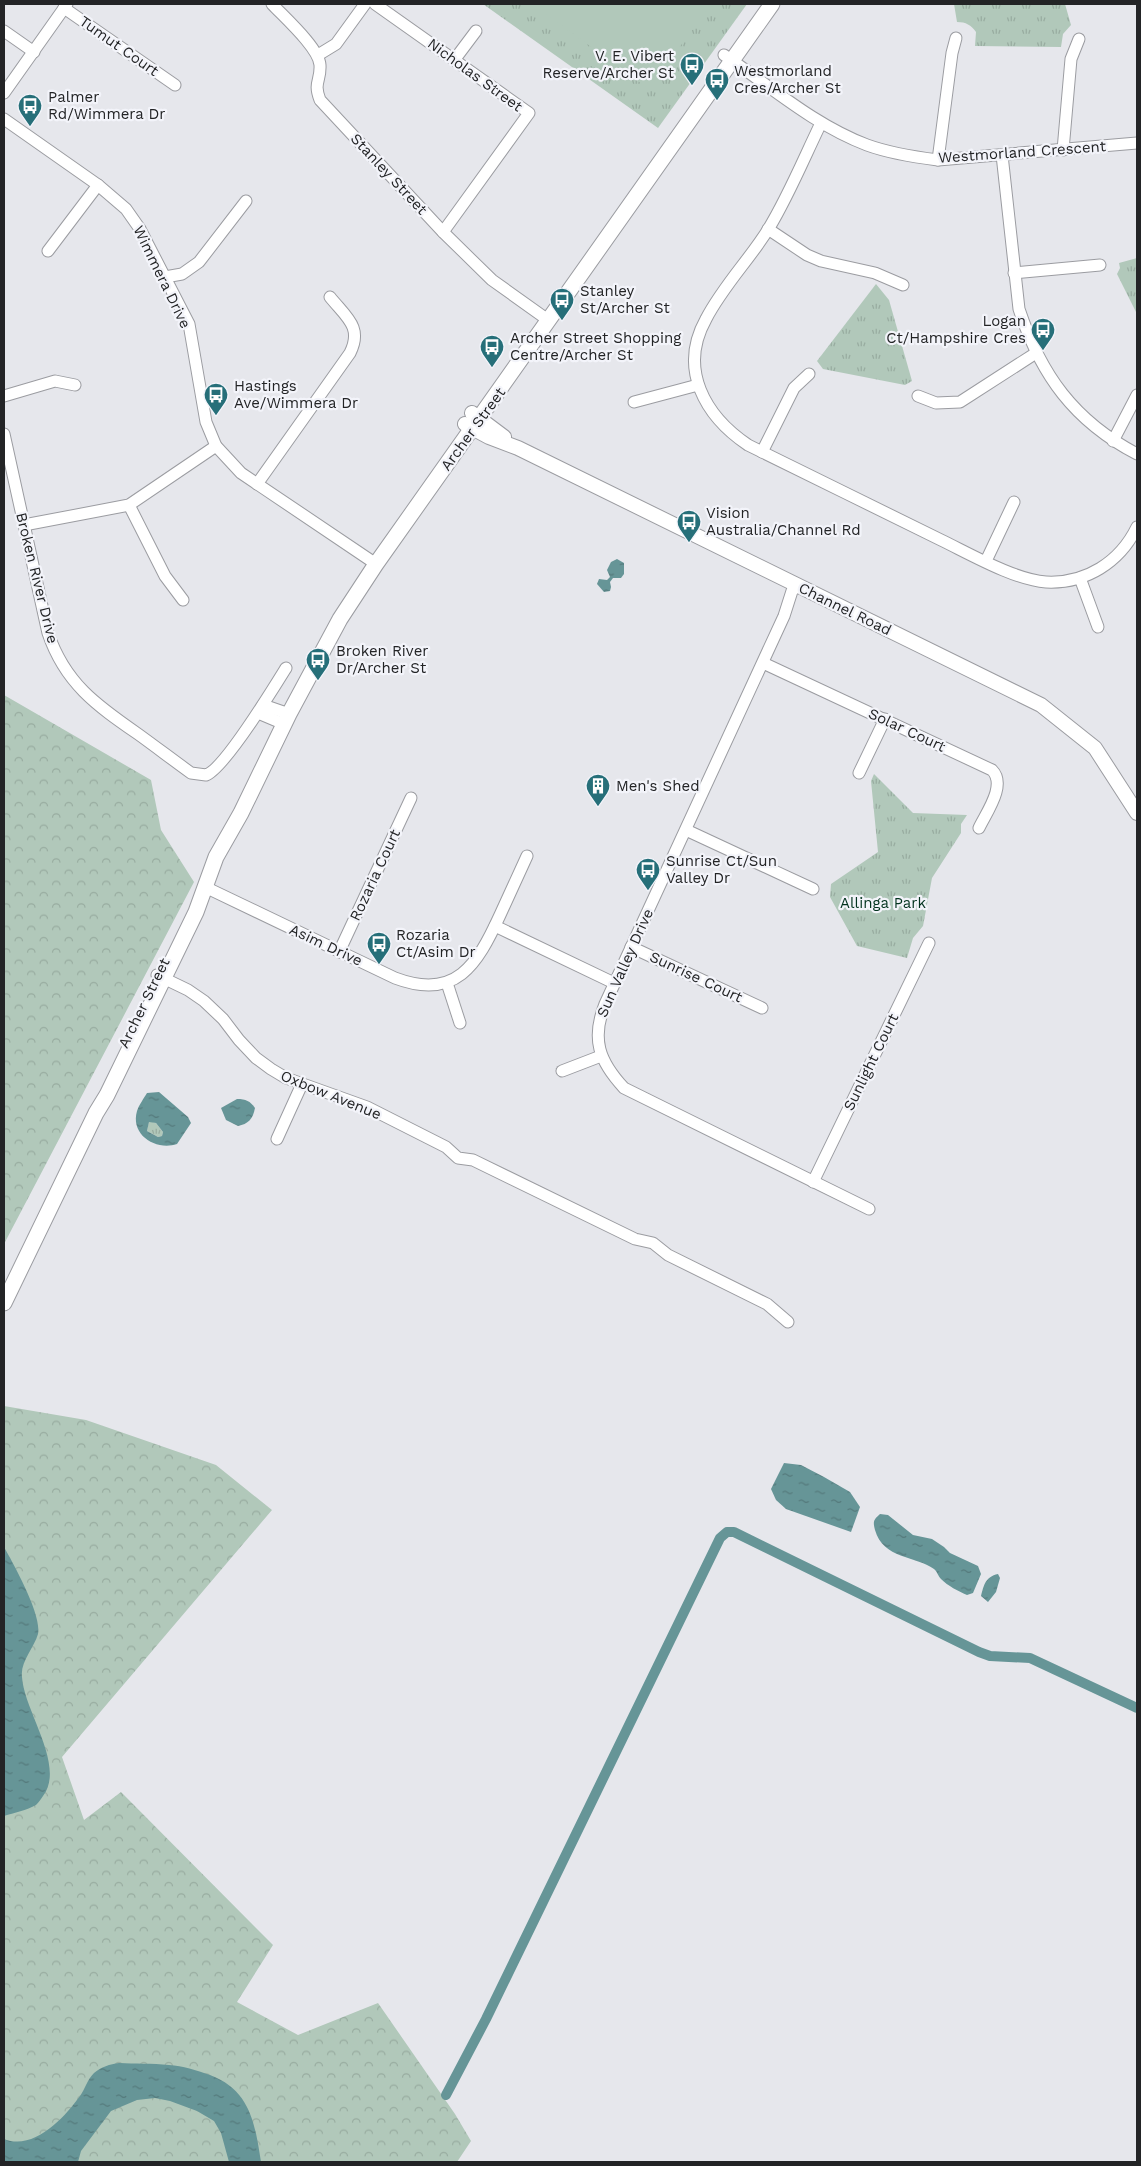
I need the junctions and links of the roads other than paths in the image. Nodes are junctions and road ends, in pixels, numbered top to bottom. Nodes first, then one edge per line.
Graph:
1 (272, 4) edge
2 (365, 4) edge
3 (375, 4) edge
4 (766, 5) edge
5 (65, 6) edge
6 (4, 31) edge
7 (476, 31) dead end
8 (956, 38) dead end
9 (1079, 39) dead end
10 (34, 52) junction
11 (318, 55) junction
12 (728, 58) junction
13 (455, 60) junction
14 (175, 85) dead end
15 (4, 93) edge
16 (4, 119) edge
17 (821, 123) junction
18 (1137, 143) edge
19 (1063, 150) junction
20 (1002, 155) junction
21 (938, 160) junction
22 (98, 185) junction
23 (246, 201) dead end
24 (768, 229) junction
25 (443, 232) junction
26 (48, 251) dead end
27 (1100, 265) dead end
28 (1014, 273) junction
29 (164, 277) junction
30 (903, 285) dead end
31 (330, 297) dead end
32 (544, 318) junction
33 (1036, 353) junction
34 (809, 374) dead end
35 (76, 385) dead end
36 (698, 385) junction
37 (1137, 395) edge
38 (4, 396) edge
39 (918, 396) dead end
40 (634, 402) dead end
41 (472, 421) junction
42 (4, 434) edge
43 (1113, 441) junction
44 (216, 446) junction
45 (762, 452) junction
46 (1137, 454) edge
47 (257, 484) junction
48 (1014, 502) dead end
49 (129, 505) junction
50 (24, 525) junction
51 (1137, 526) edge
52 (372, 561) junction
53 (986, 561) junction
54 (1080, 578) junction
55 (798, 585) junction
56 (183, 600) dead end
57 (1098, 627) dead end
58 (763, 662) junction
59 (286, 668) dead end
60 (261, 709) junction
61 (286, 719) junction
62 (885, 719) junction
63 (859, 772) dead end
64 (411, 798) dead end
65 (1137, 813) edge
66 (979, 828) dead end
67 (686, 830) junction
68 (527, 856) dead end
69 (204, 889) junction
70 (813, 889) dead end
71 (495, 926) junction
72 (929, 943) dead end
73 (631, 947) junction
74 (339, 952) junction
75 (161, 977) junction
76 (614, 982) junction
77 (447, 983) junction
78 (762, 1008) dead end
79 (460, 1023) dead end
80 (600, 1056) junction
81 (562, 1071) dead end
82 (302, 1084) junction
83 (277, 1138) dead end
84 (814, 1182) junction
85 (869, 1209) dead end
86 (4, 1303) edge
87 (788, 1322) dead end

1 - 11 street
2 - 11 street
3 - 13 street, Nicholas Street
4 - 12 main road, Archer Street
5 - 10 street
5 - 14 street, Tumut Court
6 - 10 street
7 - 13 street
8 - 21 street
9 - 19 street
10 - 15 street
11 - 25 street, Stanley Street
12 - 17 street, Westmorland Crescent
12 - 32 main road, Archer Street
13 - 25 street, Nicholas Street
16 - 22 street, Wimmera Drive
17 - 21 street, Westmorland Crescent
17 - 24 street
18 - 19 street, Westmorland Crescent
19 - 20 street, Westmorland Crescent
20 - 21 street, Westmorland Crescent
20 - 28 street
22 - 26 street
22 - 29 street, Wimmera Drive
23 - 29 street
24 - 30 street
24 - 36 street
25 - 32 street, Stanley Street
27 - 28 street
28 - 33 street
29 - 44 street, Wimmera Drive
31 - 47 street
32 - 41 main road, Archer Street
33 - 39 street
33 - 43 street
34 - 45 street
35 - 38 street
36 - 40 street
36 - 45 street
37 - 43 street
41 - 52 main road, Archer Street
41 - 55 street, Channel Road
42 - 50 street, Broken River Drive
43 - 46 street
44 - 47 street, Wimmera Drive
44 - 49 street
45 - 53 street
47 - 52 street, Wimmera Drive
48 - 53 street
49 - 50 street
49 - 56 street
50 - 60 street, Broken River Drive
51 - 54 street
52 - 61 main road, Archer Street
53 - 54 street
54 - 57 street
55 - 58 street, Sun Valley Drive
55 - 65 street, Channel Road
58 - 62 street, Solar Court
58 - 67 street, Sun Valley Drive
59 - 60 street
60 - 61 street
61 - 69 main road, Archer Street
62 - 63 street
62 - 66 street, Solar Court
64 - 74 street, Rozaria Court
67 - 70 street
67 - 73 street, Sun Valley Drive
68 - 71 street, Asim Drive
69 - 74 street, Asim Drive
69 - 75 main road, Archer Street
71 - 76 street
71 - 77 street, Asim Drive
72 - 84 street, Sunlight Court
73 - 76 street, Sun Valley Drive
73 - 78 street, Sunrise Court
74 - 77 street, Asim Drive
75 - 82 street, Oxbow Avenue
75 - 86 main road, Archer Street
76 - 80 street, Sun Valley Drive
77 - 79 street
80 - 81 street
80 - 84 street, Sun Valley Drive
82 - 83 street
82 - 87 street, Oxbow Avenue
84 - 85 street, Sun Valley Drive

